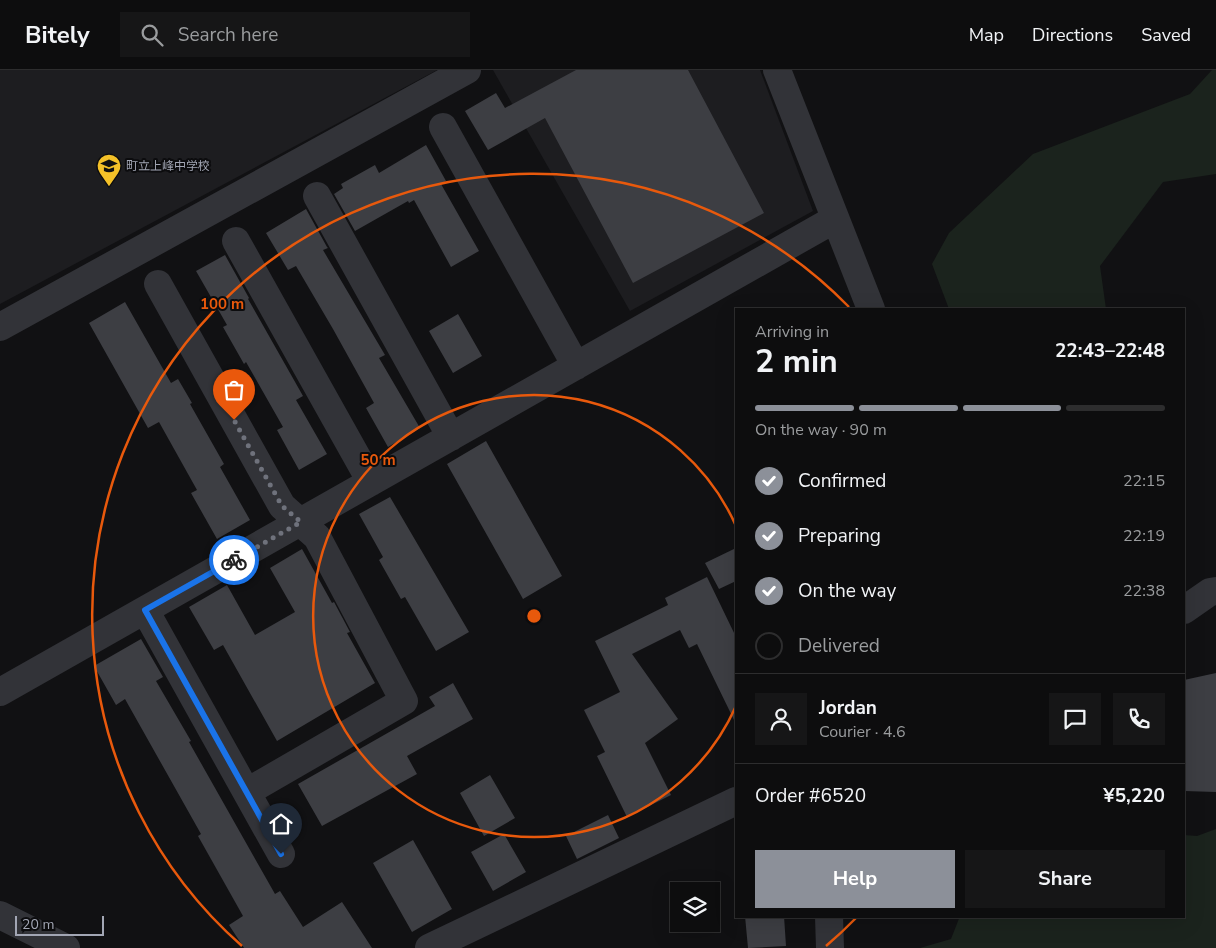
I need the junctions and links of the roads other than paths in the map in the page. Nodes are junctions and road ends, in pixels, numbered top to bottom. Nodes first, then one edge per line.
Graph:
1 (468, 70) edge
2 (777, 70) edge
3 (443, 127) dead end
4 (317, 196) dead end
5 (835, 219) junction
6 (236, 241) dead end
7 (158, 284) dead end
8 (870, 308) edge
9 (0, 327) edge
10 (576, 366) junction
11 (451, 437) junction
12 (371, 482) junction
13 (301, 522) junction
14 (1216, 591) edge
15 (1185, 609) edge
16 (145, 610) junction
17 (0, 692) edge
18 (246, 792) junction
19 (735, 801) edge
20 (281, 854) dead end
21 (0, 915) edge
22 (829, 918) edge
23 (66, 948) edge
24 (429, 948) edge
25 (830, 948) edge

1 - 9 street
2 - 5 street
3 - 10 street
4 - 11 street
5 - 8 street
5 - 10 street
6 - 12 street
7 - 13 street
10 - 11 street
11 - 12 street
12 - 13 street
13 - 16 street
13 - 18 street
14 - 15 street
16 - 17 street
16 - 18 street
18 - 20 street
19 - 24 street
21 - 23 street
22 - 25 street

